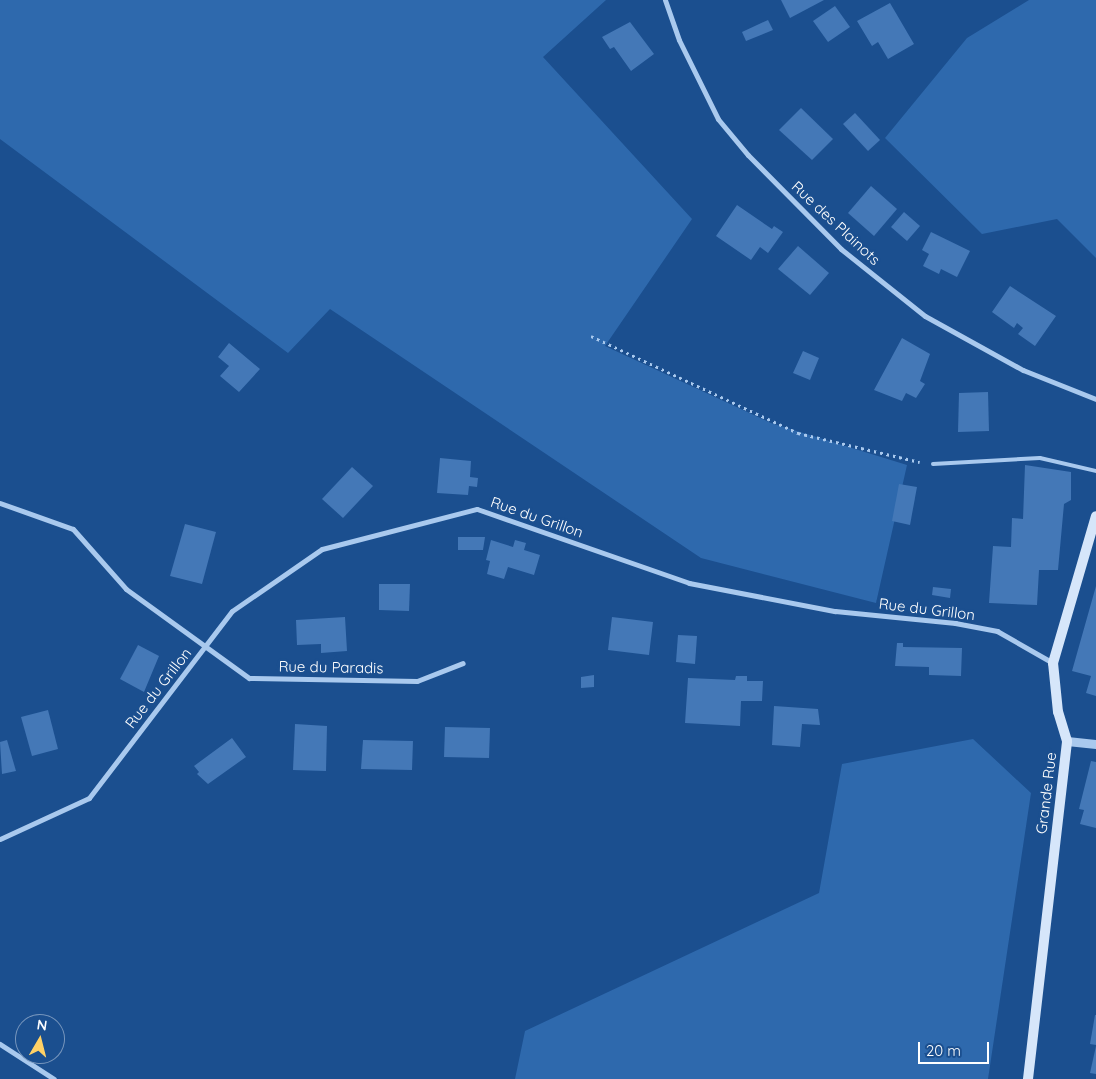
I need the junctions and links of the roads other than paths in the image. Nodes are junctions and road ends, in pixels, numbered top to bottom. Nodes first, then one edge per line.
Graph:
1 (665, 0) edge
2 (1096, 399) edge
3 (933, 464) road end
4 (1096, 471) edge
5 (0, 502) edge
6 (1096, 516) edge
7 (204, 648) junction
8 (463, 663) dead end
9 (1053, 663) junction
10 (1067, 741) junction
11 (1096, 744) edge
12 (0, 839) edge
13 (0, 1044) edge
14 (54, 1079) edge
15 (1028, 1079) edge

1 - 2 street, Rue des Plainots
3 - 4 lane
5 - 7 street, Rue du Paradis
6 - 9 main road, Grande Rue
7 - 8 street, Rue du Paradis
7 - 9 street, Rue du Grillon
7 - 12 street, Rue du Grillon
9 - 10 main road, Grande Rue
10 - 11 street
10 - 15 main road, Grande Rue
13 - 14 street

